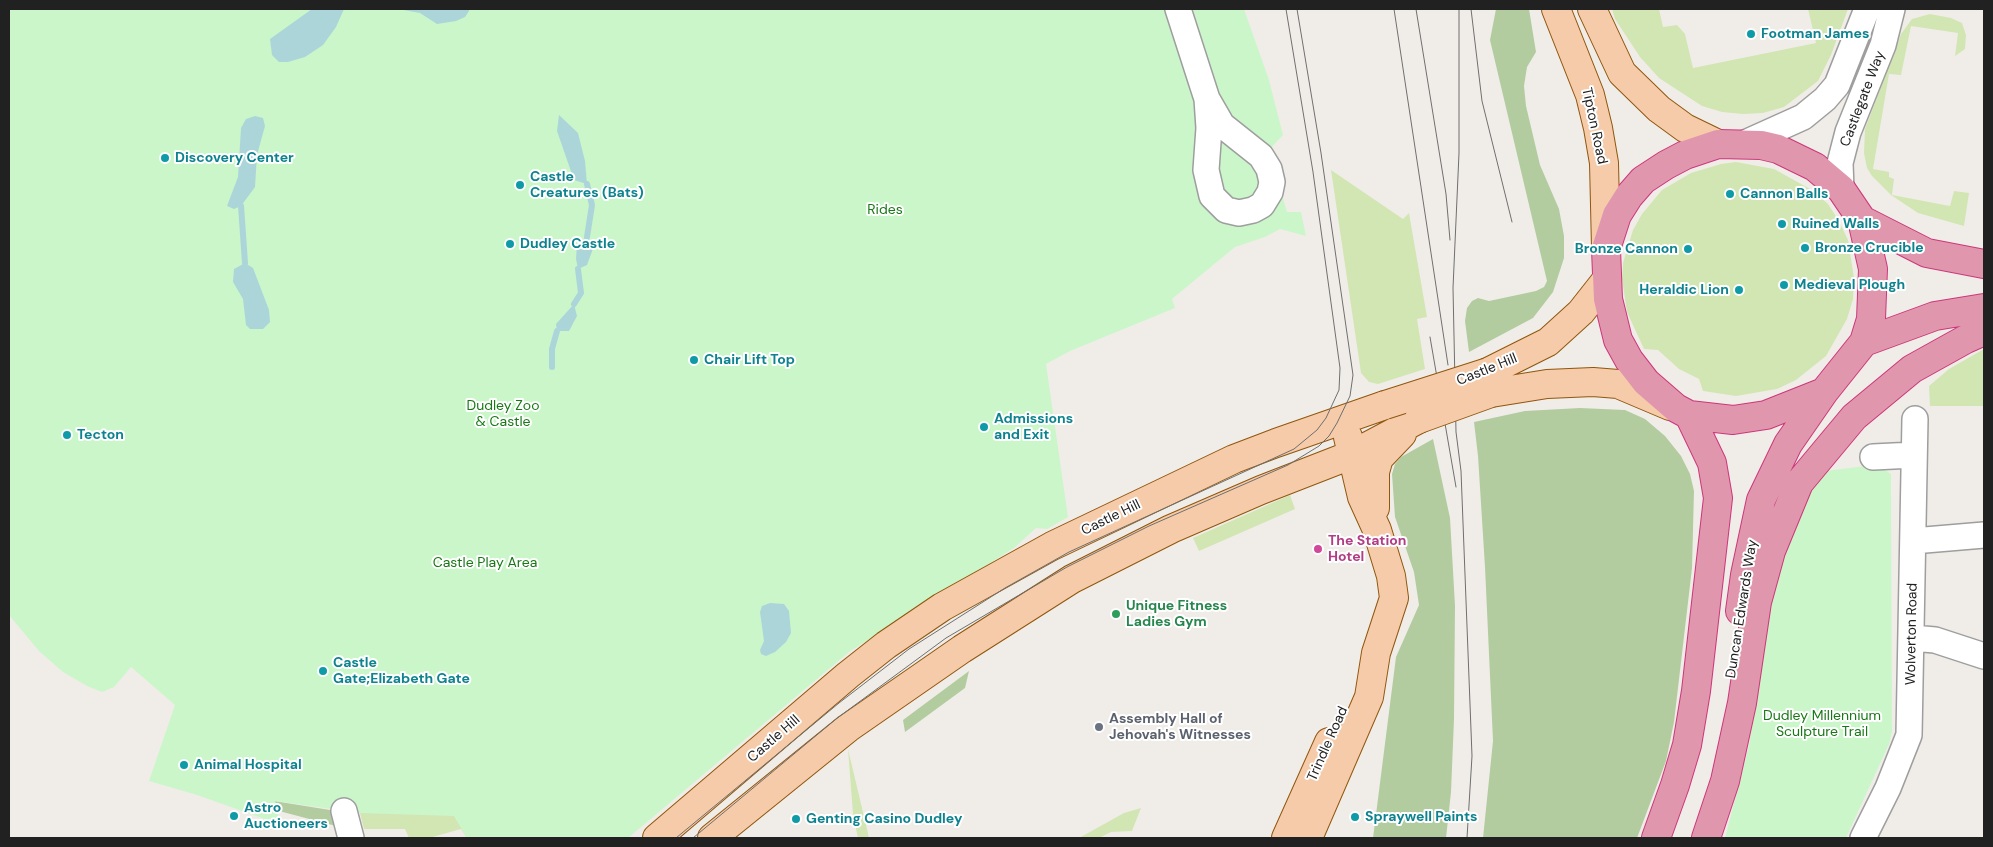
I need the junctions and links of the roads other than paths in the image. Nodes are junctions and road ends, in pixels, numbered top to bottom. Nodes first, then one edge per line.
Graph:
1 (1178, 9) edge
2 (1556, 9) edge
3 (1592, 9) edge
4 (1867, 9) edge
5 (1892, 9) edge
6 (1207, 99) dead end
7 (1731, 144) junction
8 (1841, 189) junction
9 (1862, 220) junction
10 (1606, 249) junction
11 (1984, 264) edge
12 (1607, 280) junction
13 (1984, 308) edge
14 (1984, 332) edge
15 (1864, 342) junction
16 (1489, 383) junction
17 (1824, 392) junction
18 (1381, 407) junction
19 (1682, 412) junction
20 (1419, 419) joint
21 (1915, 419) dead end
22 (1394, 435) junction
23 (1351, 455) junction
24 (1914, 455) junction
25 (1873, 458) dead end
26 (1377, 530) junction
27 (1984, 535) edge
28 (1913, 541) junction
29 (1912, 638) junction
30 (1376, 653) junction
31 (1984, 656) edge
32 (344, 812) dead end
33 (351, 838) edge
34 (657, 838) edge
35 (712, 838) edge
36 (1286, 838) edge
37 (1308, 838) edge
38 (1656, 838) edge
39 (1689, 838) edge
40 (1706, 838) edge
41 (1863, 838) edge

1 - 6 street
2 - 10 main road, Tipton Road
3 - 7 main road
4 - 7 street, Castlegate Way
5 - 8 street, Castlegate Way
7 - 8 highway
7 - 10 highway
8 - 9 highway
9 - 11 highway
9 - 15 highway
10 - 12 highway
12 - 16 main road, Castle Hill
12 - 19 highway
13 - 15 highway
14 - 40 highway
15 - 17 highway, Duncan Edwards Way
16 - 18 main road, Castle Hill, bridge
16 - 19 main road, Castle Hill
16 - 20 main road, Castle Hill, bridge
17 - 19 highway
17 - 39 highway, Duncan Edwards Way
18 - 23 main road, Trindle Road
18 - 34 main road, Castle Hill
19 - 38 highway
20 - 22 main road, Trindle Road
21 - 24 street, Wolverton Road
22 - 23 main road
22 - 26 main road, Trindle Road
23 - 26 main road, Trindle Road
23 - 35 main road
24 - 25 street
24 - 28 street, Wolverton Road
26 - 30 main road, Trindle Road
27 - 28 street
28 - 29 street, Wolverton Road
29 - 31 street
29 - 41 street, Wolverton Road
30 - 36 main road, Trindle Road
30 - 37 main road, Trindle Road
32 - 33 street

